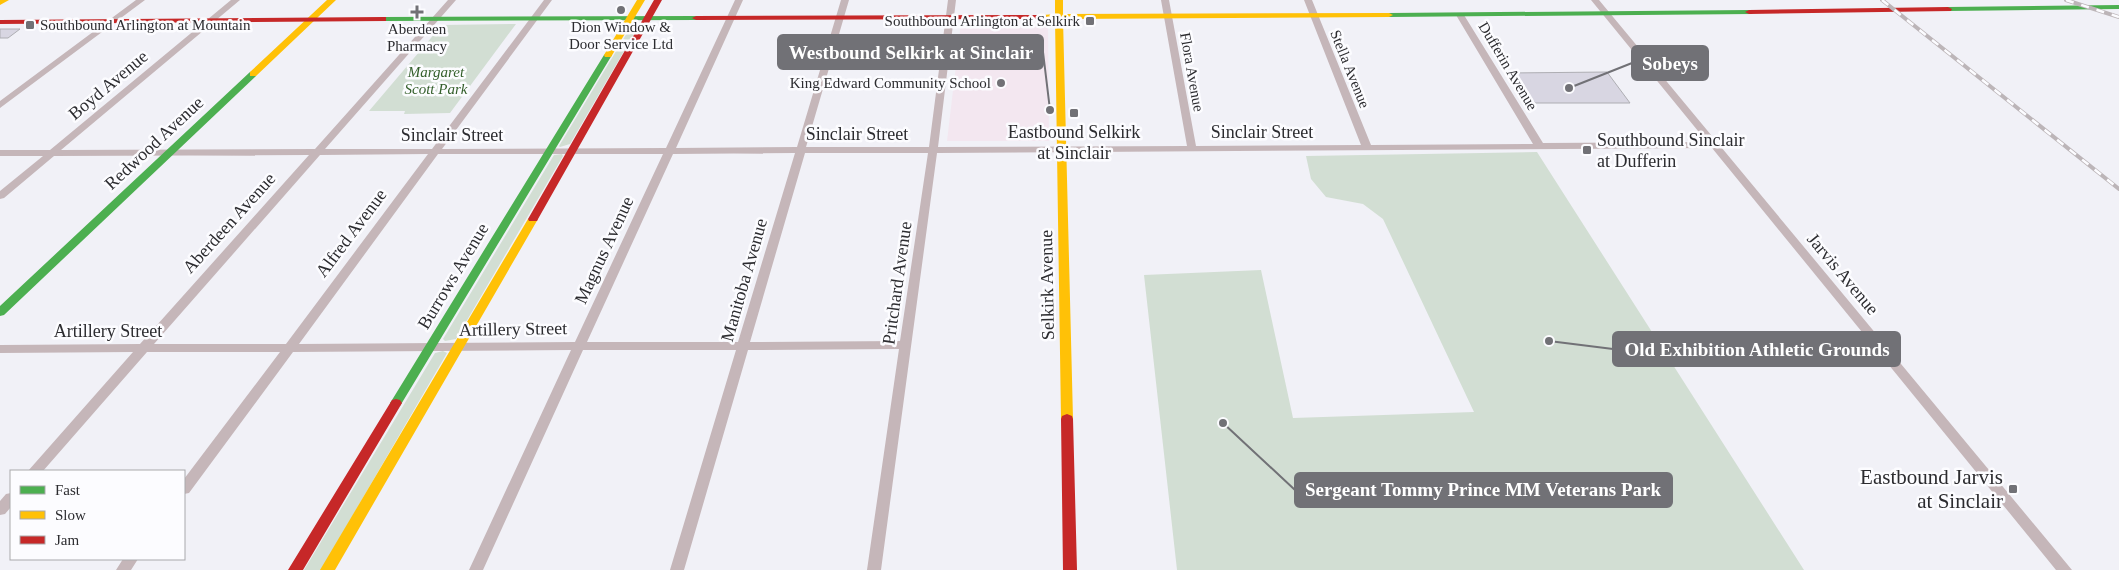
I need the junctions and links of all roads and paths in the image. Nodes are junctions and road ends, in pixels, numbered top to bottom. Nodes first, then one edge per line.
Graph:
1 (5, 0) edge
2 (141, 0) edge
3 (236, 0) edge
4 (332, 0) edge
5 (452, 0) edge
6 (548, 0) edge
7 (641, 0) edge
8 (658, 0) edge
9 (739, 0) edge
10 (845, 0) edge
11 (952, 0) edge
12 (1060, 0) edge
13 (1165, 0) edge
14 (1308, 0) edge
15 (1595, 0) edge
16 (0, 3) edge
17 (2119, 8) edge
18 (1457, 10) junction
19 (1314, 15) junction
20 (1168, 16) junction
21 (949, 17) junction
22 (1060, 17) junction
23 (534, 18) junction
24 (630, 18) junction
25 (648, 18) junction
26 (731, 18) junction
27 (840, 18) junction
28 (312, 19) junction
29 (435, 19) junction
30 (114, 20) junction
31 (212, 20) junction
32 (0, 22) edge
33 (0, 104) edge
34 (1714, 145) junction
35 (1540, 146) junction
36 (1367, 148) junction
37 (1062, 149) junction
38 (1192, 149) junction
39 (801, 150) junction
40 (933, 150) junction
41 (436, 151) junction
42 (550, 151) junction
43 (573, 151) junction
44 (670, 151) junction
45 (169, 152) junction
46 (318, 152) junction
47 (0, 153) edge
48 (51, 153) junction
49 (0, 196) edge
50 (0, 312) edge
51 (743, 345) junction
52 (906, 345) junction
53 (579, 346) junction
54 (289, 347) junction
55 (431, 347) junction
56 (458, 347) junction
57 (144, 348) junction
58 (0, 349) edge
59 (35, 470) edge
60 (185, 488) edge
61 (10, 499) edge
62 (0, 510) edge
63 (131, 560) edge
64 (123, 570) edge
65 (295, 570) edge
66 (327, 570) edge
67 (476, 570) edge
68 (677, 570) edge
69 (874, 570) edge
70 (1070, 570) edge
71 (2065, 570) edge

1 - 16 main road
2 - 30 street
3 - 31 street, Boyd Avenue
4 - 28 main road, Redwood Avenue
5 - 29 street, Aberdeen Avenue
6 - 23 street, Alfred Avenue
7 - 24 main road, Burrows Avenue
8 - 25 main road
9 - 26 street, Magnus Avenue
10 - 27 street, Manitoba Avenue
11 - 21 street, Pritchard Avenue
12 - 22 main road, Selkirk Avenue
13 - 20 street, Flora Avenue
14 - 19 street, Stella Avenue
15 - 34 street, Jarvis Avenue
17 - 18 main road
18 - 19 main road
18 - 35 street, Dufferin Avenue
19 - 20 main road
19 - 36 street, Stella Avenue
20 - 22 main road
20 - 38 street, Flora Avenue
21 - 22 main road
21 - 27 main road
21 - 40 street, Pritchard Avenue
22 - 37 main road, Selkirk Avenue
23 - 24 main road
23 - 29 main road
23 - 41 street, Alfred Avenue
24 - 25 main road
24 - 42 main road, Burrows Avenue
25 - 26 main road
25 - 43 main road
26 - 27 main road
26 - 44 street, Magnus Avenue
27 - 39 street, Manitoba Avenue
28 - 29 main road
28 - 31 main road
28 - 45 main road, Redwood Avenue
29 - 46 street, Aberdeen Avenue
30 - 31 main road
30 - 32 main road
30 - 33 street
31 - 48 street, Boyd Avenue
34 - 35 street, Sinclair Street
34 - 71 street, Jarvis Avenue
35 - 36 street, Sinclair Street
36 - 38 street, Sinclair Street
37 - 38 street, Sinclair Street
37 - 40 street, Sinclair Street
37 - 70 main road, Selkirk Avenue
39 - 40 street, Sinclair Street
39 - 44 street, Sinclair Street
39 - 51 street, Manitoba Avenue
40 - 52 street, Pritchard Avenue
41 - 42 street, Sinclair Street
41 - 46 street, Sinclair Street
41 - 54 street, Alfred Avenue
42 - 43 street, Sinclair Street
42 - 55 main road, Burrows Avenue
43 - 44 street, Sinclair Street
43 - 56 main road
44 - 53 street, Magnus Avenue
45 - 46 street, Sinclair Street
45 - 48 street, Sinclair Street
45 - 50 main road, Redwood Avenue
46 - 57 street, Aberdeen Avenue
47 - 48 street, Sinclair Street
48 - 49 street, Boyd Avenue
51 - 52 street, Artillery Street
51 - 53 street, Artillery Street
51 - 68 street, Manitoba Avenue
52 - 69 street, Pritchard Avenue
53 - 56 street, Artillery Street
53 - 67 street, Magnus Avenue
54 - 55 street, Artillery Street
54 - 57 street, Artillery Street
54 - 60 street, Alfred Avenue
55 - 56 street, Artillery Street
55 - 65 main road, Burrows Avenue
56 - 66 main road
57 - 58 street, Artillery Street
57 - 59 street, Aberdeen Avenue
61 - 62 street
63 - 64 street

